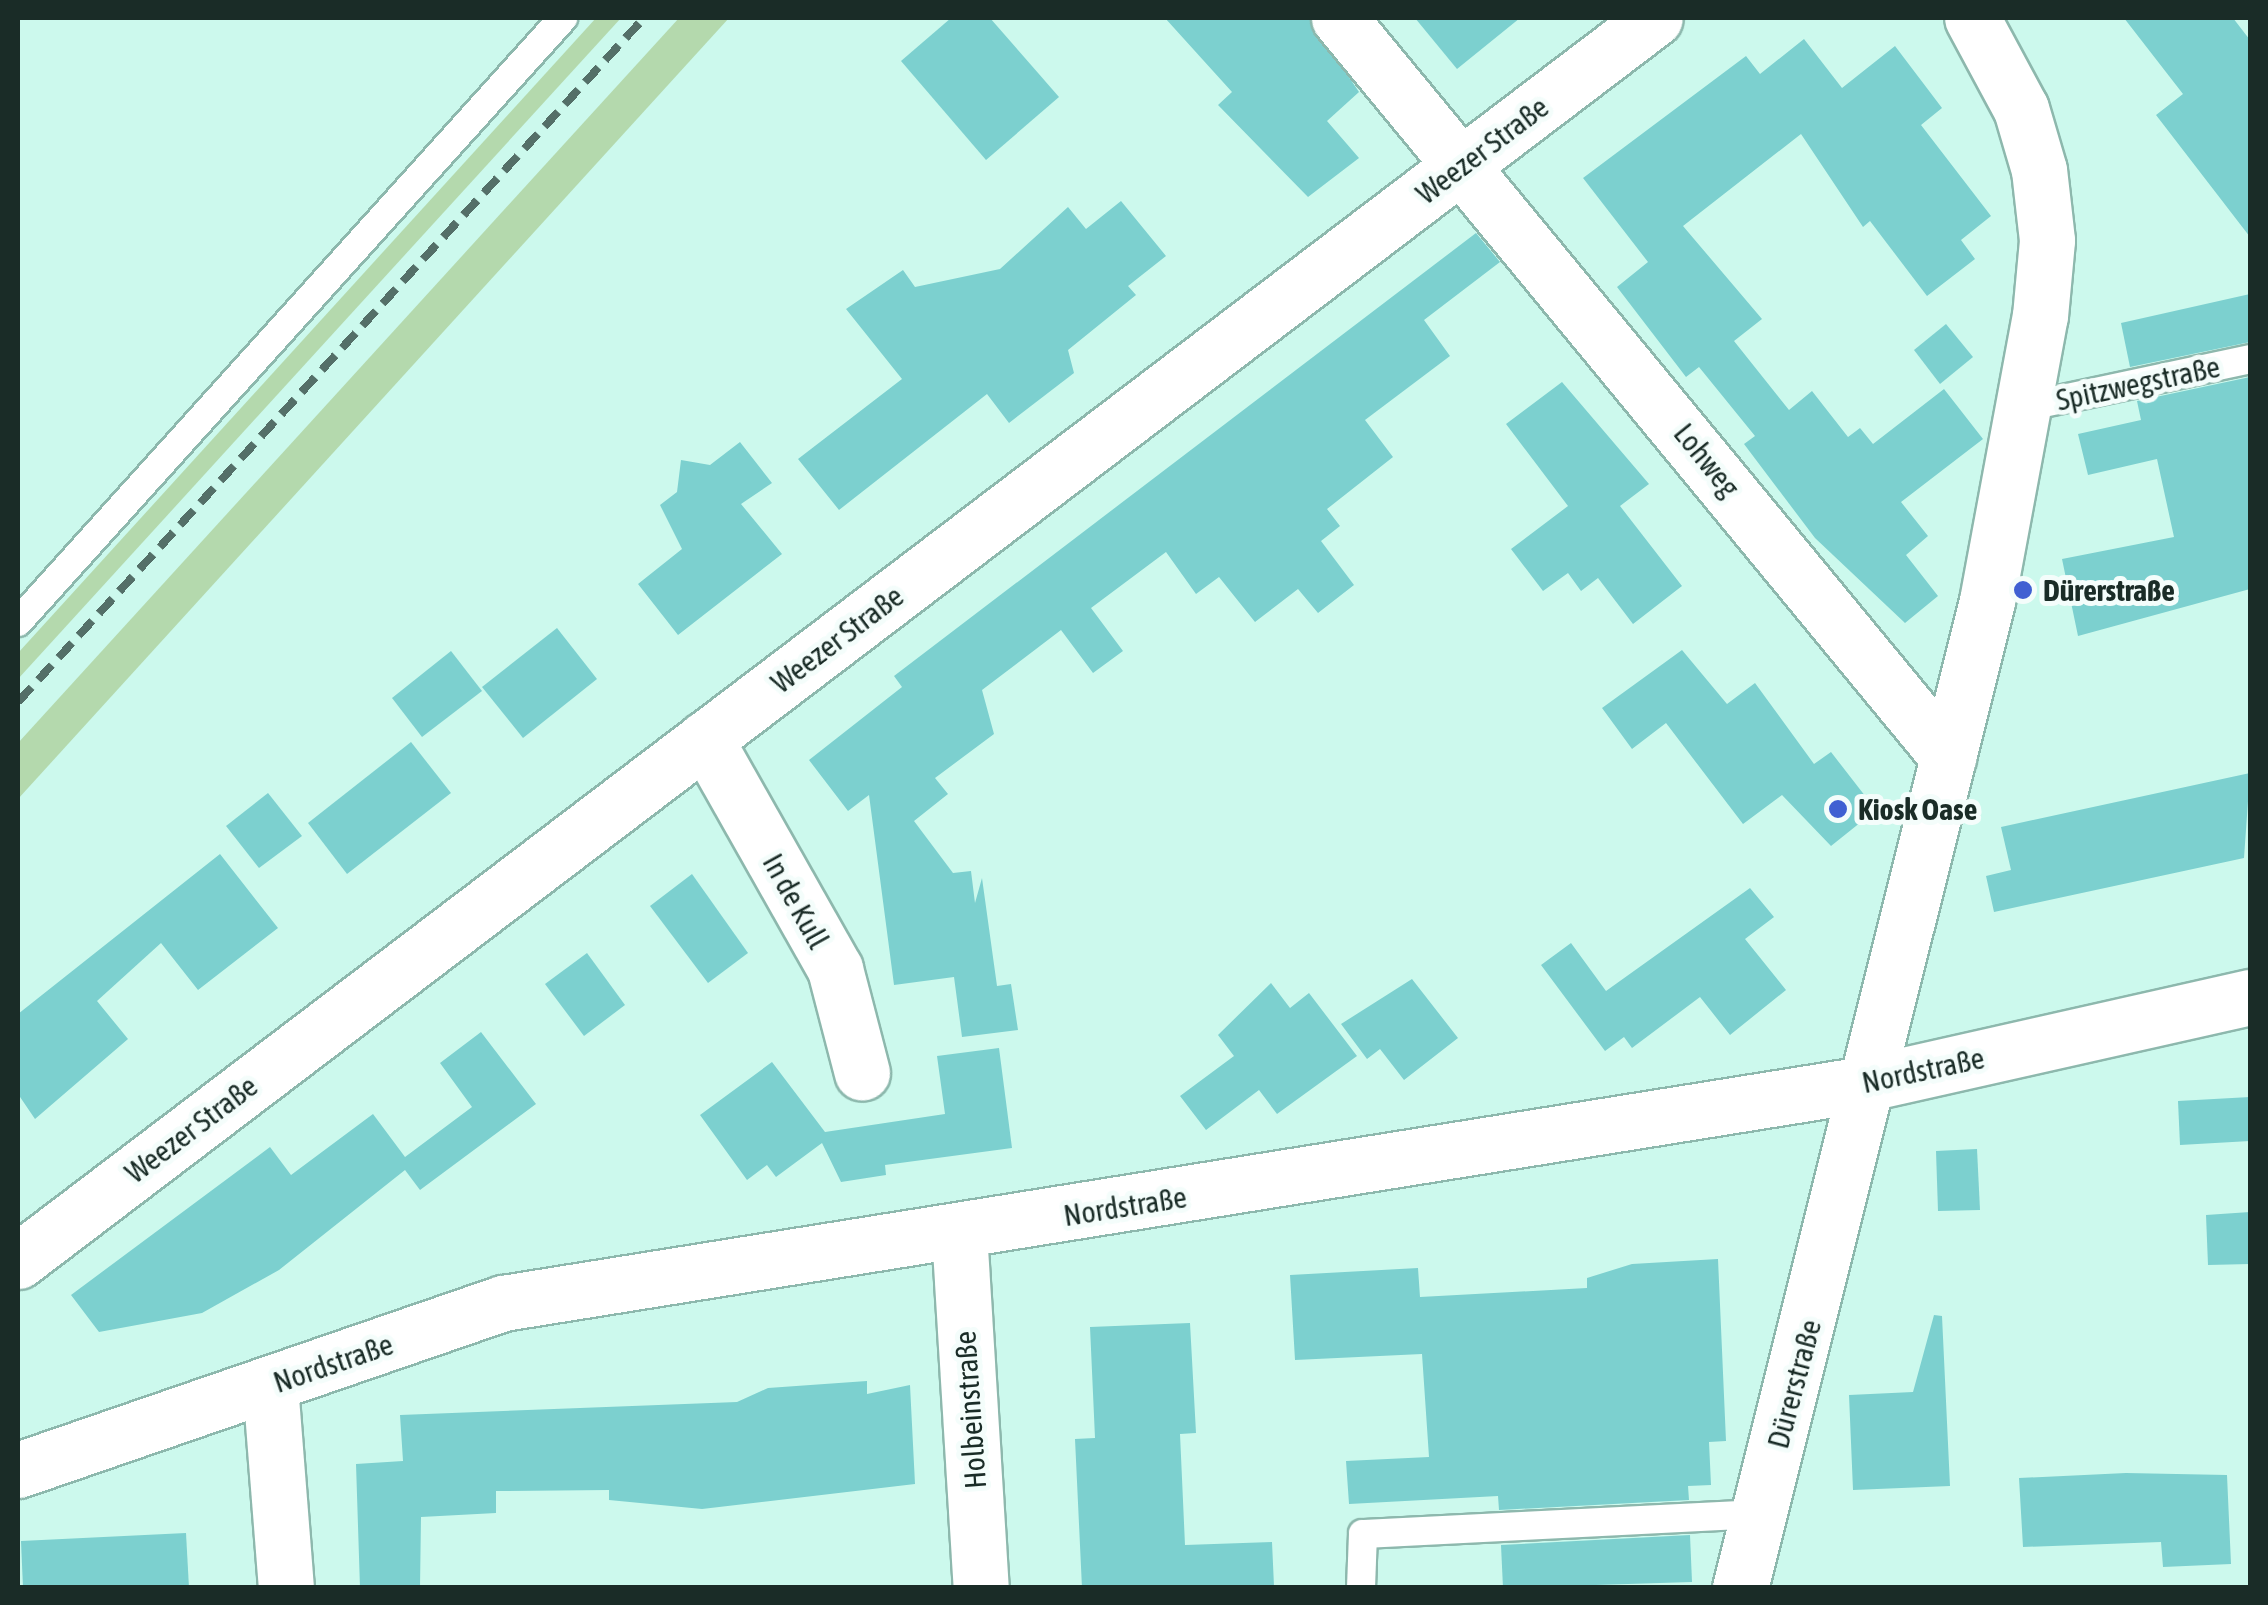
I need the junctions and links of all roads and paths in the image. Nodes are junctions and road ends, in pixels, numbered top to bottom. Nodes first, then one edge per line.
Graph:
1 (564, 18) edge
2 (1339, 18) edge
3 (1656, 18) edge
4 (1972, 18) edge
5 (1466, 162) junction
6 (2250, 359) edge
7 (2024, 407) junction
8 (18, 622) edge
9 (705, 739) junction
10 (1948, 757) junction
11 (2250, 997) edge
12 (862, 1074) dead end
13 (1864, 1084) junction
14 (958, 1232) junction
15 (18, 1261) edge
16 (270, 1385) junction
17 (18, 1470) edge
18 (1760, 1514) junction
19 (286, 1588) edge
20 (981, 1588) edge
21 (1361, 1588) edge
22 (1740, 1588) edge

1 - 8 lane
2 - 5 street, Lohweg
3 - 5 street, Weezer Straße
4 - 7 street, Dürerstraße
5 - 9 street, Weezer Straße
5 - 10 street, Lohweg
6 - 7 lane, Spitzwegstraße
7 - 10 street, Dürerstraße
9 - 12 street, In de Kull
9 - 15 street, Weezer Straße
10 - 13 street, Dürerstraße
11 - 13 street, Nordstraße
13 - 14 street, Nordstraße
13 - 18 street, Dürerstraße
14 - 16 street, Nordstraße
14 - 20 street, Holbeinstraße
16 - 17 street, Nordstraße
16 - 19 street
18 - 21 lane
18 - 22 street, Dürerstraße

